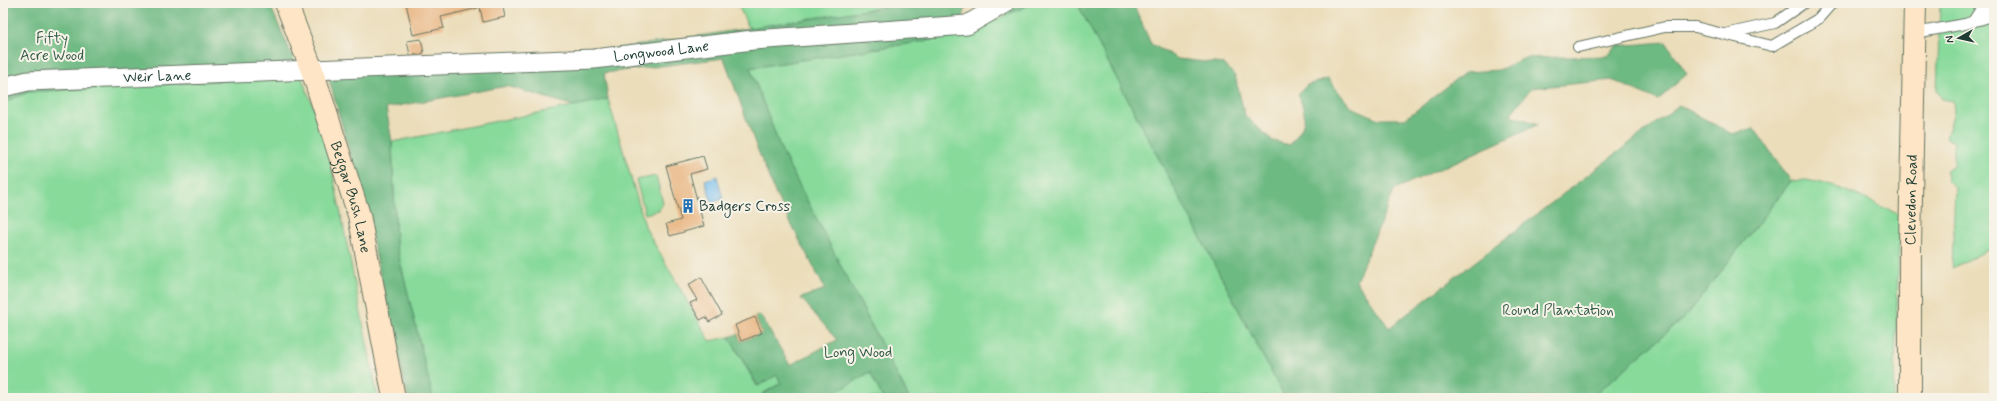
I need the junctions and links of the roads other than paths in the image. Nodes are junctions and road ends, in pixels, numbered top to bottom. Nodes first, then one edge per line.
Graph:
1 (286, 3) edge
2 (1005, 3) edge
3 (1804, 3) edge
4 (1832, 3) edge
5 (1915, 3) edge
6 (1994, 3) edge
7 (1994, 14) edge
8 (1973, 21) junction
9 (1915, 33) junction
10 (1723, 34) junction
11 (1578, 47) dead end
12 (312, 70) junction
13 (3, 87) edge
14 (394, 398) edge
15 (1910, 398) edge

1 - 12 main road, Beggar Bush Lane
2 - 12 street, Longwood Lane
3 - 10 lane
4 - 10 lane
5 - 9 main road, Clevedon Road
6 - 8 lane
7 - 8 lane
8 - 9 lane
9 - 15 main road, Clevedon Road
10 - 11 lane
12 - 13 street, Weir Lane
12 - 14 main road, Beggar Bush Lane

